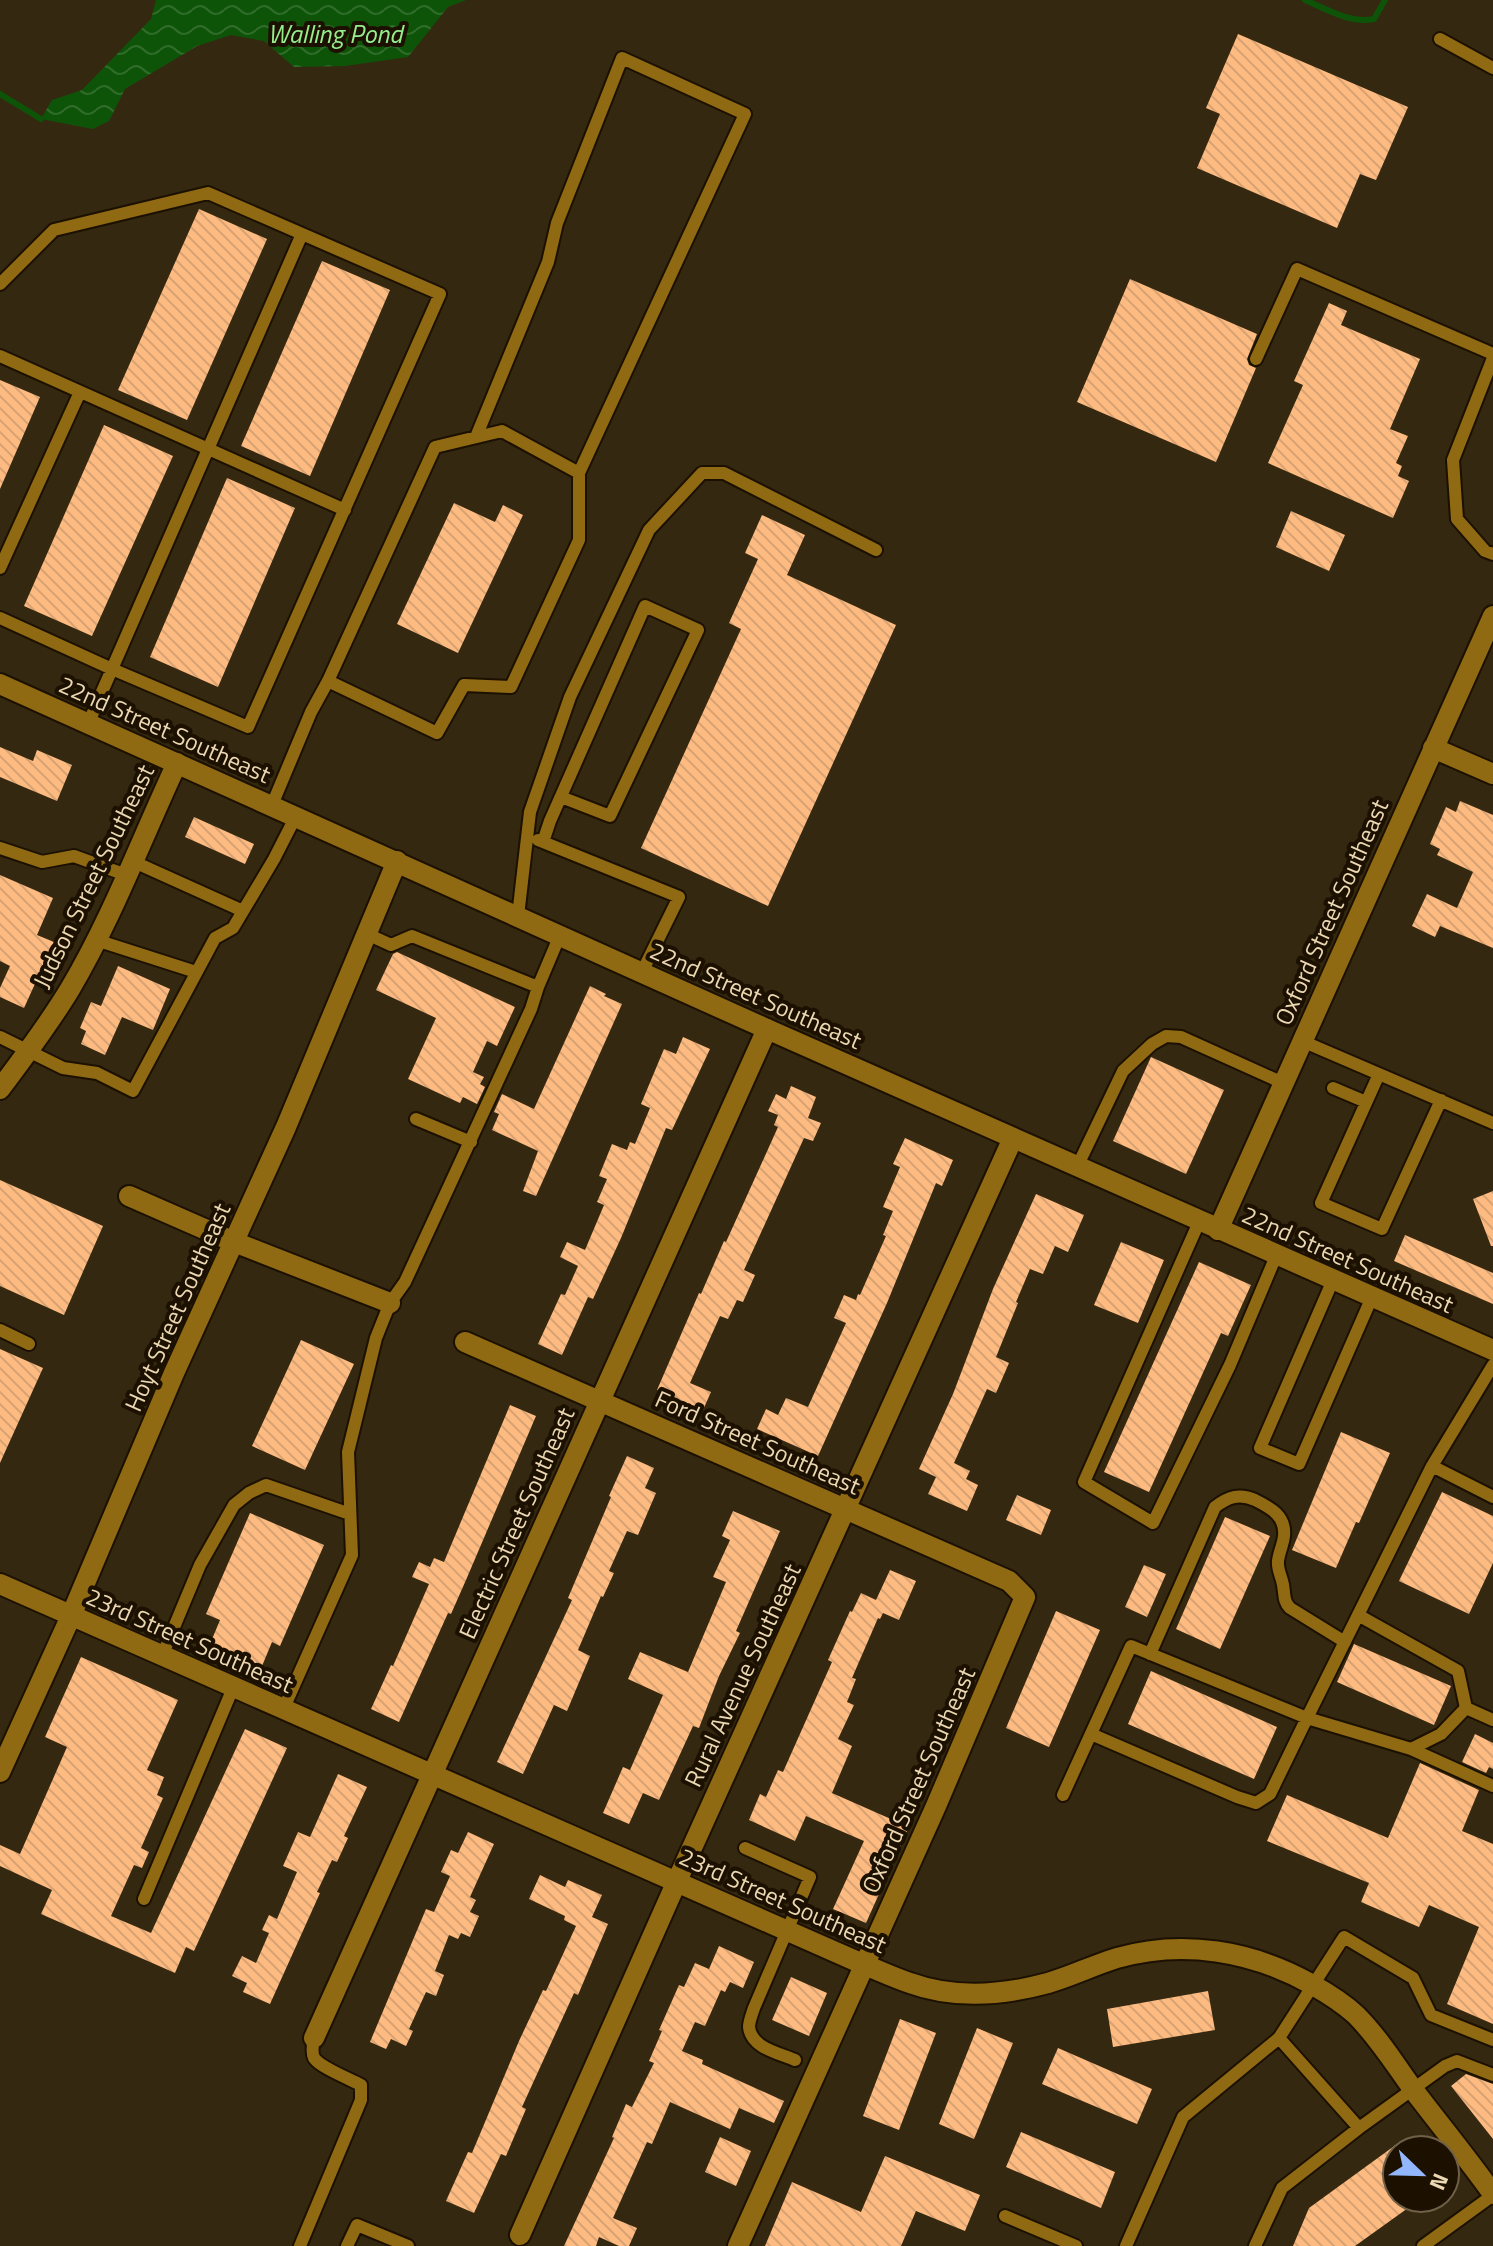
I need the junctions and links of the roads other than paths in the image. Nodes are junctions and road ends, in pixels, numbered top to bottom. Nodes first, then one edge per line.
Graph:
1 (1440, 39) dead end
2 (1493, 68) edge
3 (302, 234) junction
4 (0, 284) edge
5 (0, 356) edge
6 (1493, 356) edge
7 (1256, 359) dead end
8 (80, 392) junction
9 (476, 437) junction
10 (207, 448) junction
11 (579, 473) junction
12 (345, 510) junction
13 (876, 550) dead end
14 (1493, 554) edge
15 (0, 568) edge
16 (1493, 616) edge
17 (0, 618) edge
18 (112, 669) junction
19 (328, 681) junction
20 (0, 684) edge
21 (88, 724) junction
22 (1433, 748) junction
23 (177, 763) junction
24 (1493, 774) edge
25 (561, 797) junction
26 (272, 805) junction
27 (296, 816) junction
28 (527, 836) junction
29 (543, 842) junction
30 (0, 848) edge
31 (397, 861) junction
32 (129, 868) junction
33 (243, 911) junction
34 (518, 916) junction
35 (367, 934) junction
36 (560, 935) junction
37 (96, 940) junction
38 (196, 972) junction
39 (642, 972) junction
40 (538, 987) junction
41 (767, 1029) junction
42 (0, 1037) edge
43 (1302, 1041) junction
44 (29, 1051) junction
45 (1379, 1074) junction
46 (1283, 1083) junction
47 (1333, 1088) dead end
48 (0, 1089) edge
49 (1441, 1100) junction
50 (1366, 1102) junction
51 (416, 1119) dead end
52 (1493, 1123) edge
53 (1013, 1138) junction
54 (471, 1142) junction
55 (1077, 1167) junction
56 (129, 1196) dead end
57 (1208, 1226) junction
58 (234, 1242) junction
59 (1276, 1256) junction
60 (1333, 1280) junction
61 (1372, 1297) junction
62 (390, 1303) junction
63 (0, 1330) edge
64 (465, 1342) dead end
65 (29, 1344) dead end
66 (1493, 1350) edge
67 (1493, 1365) edge
68 (599, 1400) junction
69 (1432, 1466) junction
70 (1493, 1497) edge
71 (847, 1509) junction
72 (350, 1514) junction
73 (0, 1584) edge
74 (1025, 1597) joint
75 (1358, 1615) junction
76 (71, 1616) junction
77 (1345, 1642) junction
78 (1150, 1654) junction
79 (162, 1656) junction
80 (233, 1688) junction
81 (1466, 1708) junction
82 (283, 1710) junction
83 (1307, 1718) junction
84 (1493, 1720) edge
85 (1091, 1734) junction
86 (1411, 1749) junction
87 (0, 1772) edge
88 (432, 1774) junction
89 (1493, 1786) edge
90 (1063, 1795) dead end
91 (745, 1848) dead end
92 (677, 1881) junction
93 (144, 1899) dead end
94 (787, 1931) junction
95 (865, 1965) junction
96 (1314, 1986) junction
97 (314, 2038) joint
98 (1279, 2038) junction
99 (1493, 2040) edge
100 (795, 2060) dead end
101 (1493, 2075) edge
102 (1413, 2090) junction
103 (1359, 2128) junction
104 (1493, 2194) edge
105 (1005, 2216) dead end
106 (520, 2235) dead end
107 (300, 2246) edge
108 (347, 2246) edge
109 (408, 2246) edge
110 (738, 2246) edge
111 (1076, 2246) edge
112 (1126, 2246) edge
113 (1255, 2246) edge
114 (1423, 2246) edge

1 - 2 lane
3 - 4 lane
3 - 10 lane
3 - 12 lane
5 - 8 lane
6 - 7 lane
6 - 14 lane
8 - 10 lane
8 - 15 lane
9 - 11 lane
9 - 11 lane
9 - 19 lane
10 - 12 lane
10 - 18 lane
11 - 19 lane
12 - 18 lane
13 - 28 lane
16 - 22 street, Oxford Street Southeast
17 - 18 lane
18 - 21 lane
19 - 26 lane
20 - 21 street, 22nd Street Southeast
21 - 23 street, 22nd Street Southeast
22 - 24 street
22 - 43 street, Oxford Street Southeast
23 - 26 street, 22nd Street Southeast
23 - 32 street, Judson Street Southeast
25 - 25 lane
25 - 29 lane
26 - 27 street, 22nd Street Southeast
27 - 31 street, 22nd Street Southeast
27 - 33 lane
28 - 29 lane
28 - 34 lane
29 - 39 lane
30 - 32 lane
31 - 34 street, 22nd Street Southeast
31 - 35 street, Hoyt Street Southeast
32 - 33 lane
32 - 37 street, Judson Street Southeast
33 - 38 lane
34 - 36 street, 22nd Street Southeast
35 - 40 lane
35 - 58 street, Hoyt Street Southeast
36 - 39 street, 22nd Street Southeast
36 - 40 lane
37 - 38 lane
37 - 44 street, Judson Street Southeast
38 - 44 lane
39 - 41 street, 22nd Street Southeast
40 - 54 lane
41 - 53 street, 22nd Street Southeast
41 - 68 street, Electric Street Southeast
42 - 44 lane
43 - 45 lane
43 - 46 street, Oxford Street Southeast
44 - 48 street, Judson Street Southeast
45 - 49 lane
45 - 50 lane
46 - 55 lane
46 - 57 street, Oxford Street Southeast
47 - 50 lane
49 - 50 lane
49 - 52 lane
51 - 54 lane
53 - 55 street, 22nd Street Southeast
53 - 71 street, Rural Avenue Southeast
54 - 62 lane
55 - 57 street, 22nd Street Southeast
56 - 58 street
57 - 59 street, 22nd Street Southeast
57 - 59 lane
58 - 62 street
58 - 76 street, Hoyt Street Southeast
59 - 60 street, 22nd Street Southeast
60 - 61 street, 22nd Street Southeast
60 - 61 lane
61 - 66 street, 22nd Street Southeast
62 - 72 lane
63 - 65 lane
64 - 68 street, Ford Street Southeast
67 - 69 lane
68 - 71 street, Ford Street Southeast
68 - 88 street, Electric Street Southeast
69 - 70 lane
69 - 75 lane
71 - 74 street, Ford Street Southeast
71 - 92 street, Rural Avenue Southeast
72 - 79 lane
72 - 82 lane
73 - 76 street, 23rd Street Southeast
74 - 95 street, Oxford Street Southeast
75 - 77 lane
75 - 81 lane
76 - 79 street, 23rd Street Southeast
76 - 87 street, Hoyt Street Southeast
77 - 78 lane
77 - 83 lane
78 - 83 lane
78 - 85 lane
79 - 80 street, 23rd Street Southeast
80 - 82 street, 23rd Street Southeast
80 - 93 lane
81 - 84 lane
81 - 86 lane
82 - 88 street, 23rd Street Southeast
83 - 85 lane
83 - 86 lane
85 - 90 lane
86 - 89 lane
88 - 92 street, 23rd Street Southeast
88 - 97 street, Electric Street Southeast
91 - 94 lane
92 - 94 street, 23rd Street Southeast
92 - 106 street, Rural Avenue Southeast
94 - 95 street, 23rd Street Southeast
94 - 100 lane
95 - 96 street, 23rd Street Southeast
95 - 110 street, Oxford Street Southeast
96 - 98 lane
96 - 99 lane
96 - 102 street, 23rd Street Southeast
97 - 107 lane
98 - 103 lane
98 - 112 lane
101 - 102 lane
102 - 103 lane
102 - 104 street, 23rd Street Southeast
103 - 113 lane
104 - 114 lane
105 - 111 lane
108 - 109 lane

